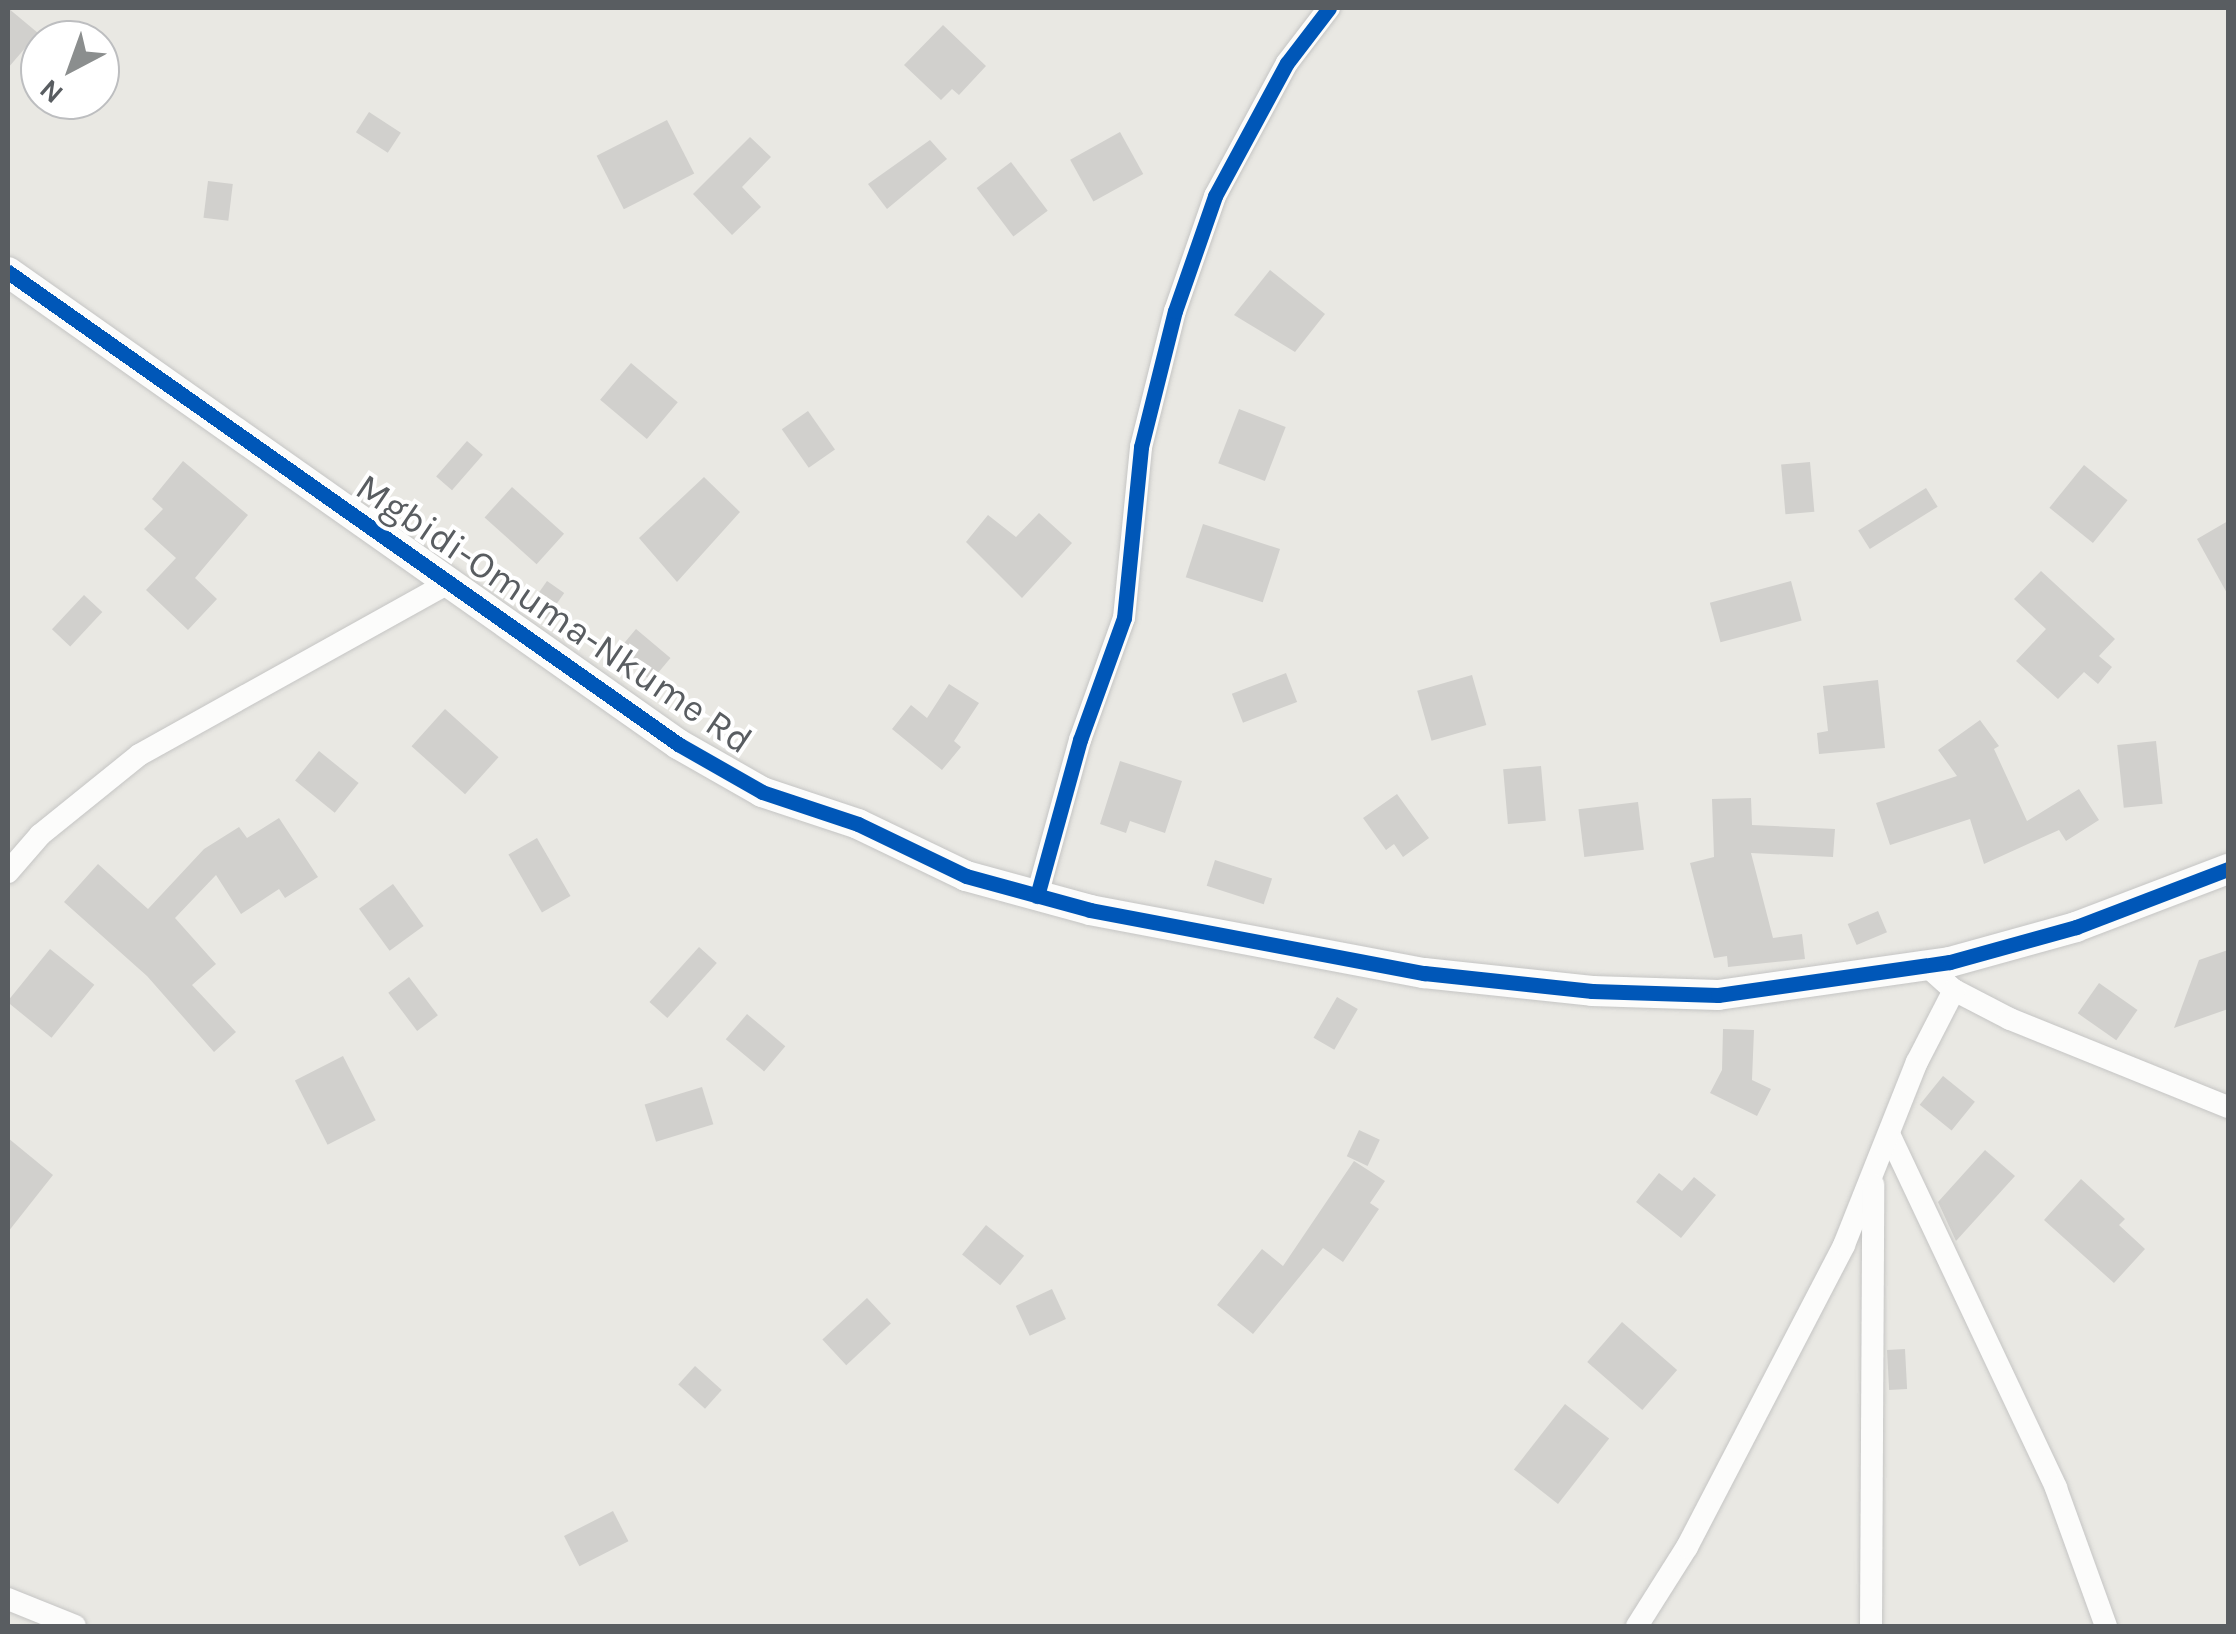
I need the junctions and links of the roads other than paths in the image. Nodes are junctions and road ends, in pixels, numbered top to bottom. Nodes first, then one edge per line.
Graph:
1 (1329, 8) edge
2 (8, 272) edge
3 (444, 586) junction
4 (2228, 870) edge
5 (8, 872) edge
6 (1037, 896) junction
7 (1927, 966) junction
8 (1954, 990) junction
9 (2228, 1107) edge
10 (1889, 1134) junction
11 (1872, 1176) junction
12 (8, 1599) edge
13 (75, 1626) edge
14 (1637, 1626) edge
15 (1872, 1626) edge
16 (2106, 1626) edge

1 - 6 street
2 - 3 street, Mgbidi-Omuma-Nkume Rd
3 - 5 street
3 - 6 street, Mgbidi-Omuma-Nkume Rd
4 - 7 street, Mgbidi-Omuma-Nkume Rd
6 - 7 street, Mgbidi-Omuma-Nkume Rd
7 - 8 street
8 - 9 street
8 - 10 street
10 - 11 street
10 - 16 street
11 - 14 street
11 - 15 street
12 - 13 street

